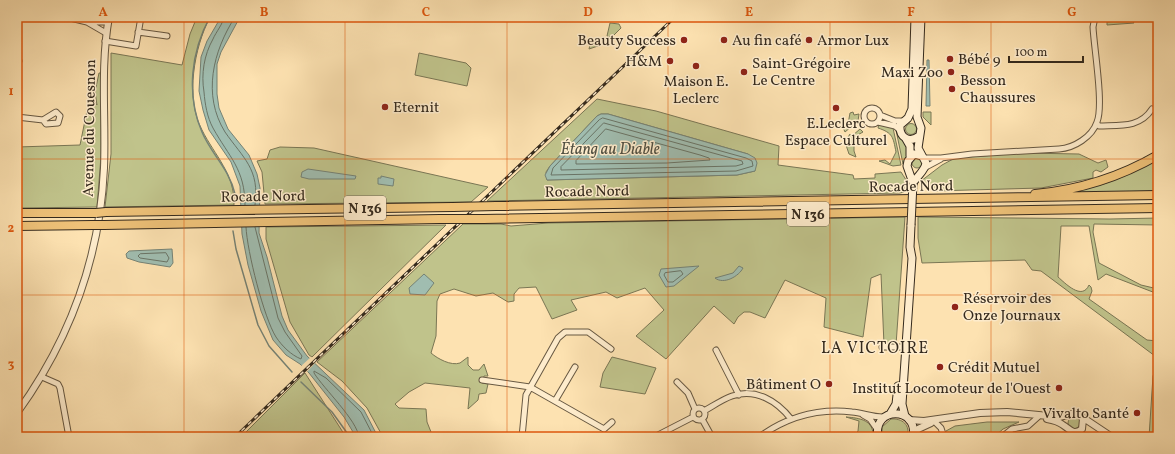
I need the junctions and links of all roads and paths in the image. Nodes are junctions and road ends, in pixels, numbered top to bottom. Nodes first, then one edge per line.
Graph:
1 (66, 17) edge
2 (141, 17) edge
3 (915, 17) edge
4 (921, 17) edge
5 (1110, 17) edge
6 (1095, 18) edge
7 (84, 20) edge
8 (109, 20) edge
9 (138, 32) junction
10 (106, 33) junction
11 (167, 36) dead end
12 (105, 41) junction
13 (17, 59) edge
14 (17, 67) edge
15 (1152, 109) dead end
16 (880, 115) junction
17 (17, 117) edge
18 (43, 120) dead end
19 (905, 120) junction
20 (918, 121) junction
21 (878, 122) junction
22 (1097, 124) junction
23 (900, 130) junction
24 (919, 136) junction
25 (906, 139) junction
26 (1158, 155) edge
27 (910, 156) junction
28 (923, 157) junction
29 (942, 158) junction
30 (926, 166) junction
31 (910, 171) junction
32 (920, 172) junction
33 (913, 183) junction
34 (1158, 196) edge
35 (991, 199) junction
36 (1158, 208) edge
37 (1133, 209) junction
38 (1158, 213) edge
39 (17, 214) edge
40 (17, 226) edge
41 (910, 247) junction
42 (882, 347) dead end
43 (900, 347) junction
44 (611, 349) dead end
45 (716, 350) dead end
46 (575, 367) dead end
47 (42, 377) junction
48 (482, 380) dead end
49 (677, 382) dead end
50 (530, 386) junction
51 (739, 395) junction
52 (555, 401) junction
53 (695, 409) junction
54 (704, 411) junction
55 (852, 412) junction
56 (17, 413) edge
57 (1069, 414) junction
58 (887, 416) junction
59 (693, 417) junction
60 (1038, 417) junction
61 (907, 418) junction
62 (702, 419) junction
63 (791, 419) junction
64 (1083, 419) junction
65 (612, 422) dead end
66 (936, 422) junction
67 (1065, 426) junction
68 (877, 429) junction
69 (1082, 429) junction
70 (1102, 431) junction
71 (656, 436) dead end
72 (913, 436) edge
73 (69, 437) edge
74 (522, 437) edge
75 (712, 437) edge
76 (759, 437) edge
77 (878, 437) edge
78 (944, 437) edge
79 (1002, 437) edge
80 (1112, 437) edge

1 - 7 street
2 - 9 street
3 - 19 main road
4 - 20 main road
5 - 6 street
6 - 22 street
7 - 8 street
7 - 10 street
8 - 10 street, Avenue du Couesnon
9 - 11 street
9 - 12 street
10 - 12 street, Avenue du Couesnon
12 - 47 street, Avenue du Couesnon
13 - 14 street
15 - 22 street
16 - 19 street
16 - 21 street
16 - 21 street
17 - 18 street
19 - 20 main road
19 - 23 main road
20 - 24 main road
21 - 23 street
22 - 29 street
23 - 25 main road
24 - 25 main road
24 - 28 main road
25 - 27 main road
26 - 35 highway
27 - 28 main road
27 - 31 main road
28 - 29 street
28 - 30 main road
29 - 30 street
30 - 32 main road
31 - 32 main road
31 - 33 main road
32 - 33 main road
33 - 41 main road, bridge
34 - 35 highway, Rocade Nord / N 136
35 - 39 highway, Rocade Nord / N 136, bridge
36 - 37 highway, Rocade Nord / N 136
37 - 38 highway
37 - 40 highway, Rocade Nord / N 136, bridge
41 - 43 main road
41 - 61 main road
42 - 43 street
43 - 58 main road
44 - 50 street
45 - 51 street
46 - 52 street
47 - 56 street, Avenue du Couesnon
47 - 73 street
48 - 50 street
49 - 53 street
50 - 52 street
50 - 74 street
51 - 54 street
51 - 63 street
52 - 65 street
53 - 54 street
53 - 59 street
54 - 62 street
55 - 58 street
55 - 63 street
55 - 68 street
57 - 61 street
57 - 64 street
57 - 67 street
58 - 61 main road
58 - 68 main road
59 - 62 street
59 - 71 street
60 - 66 street
60 - 67 street
60 - 79 street
61 - 72 main road
62 - 75 street
63 - 76 street
64 - 69 street
64 - 70 street
66 - 72 street
66 - 78 street
67 - 69 street
68 - 77 main road
69 - 70 street
70 - 80 street

